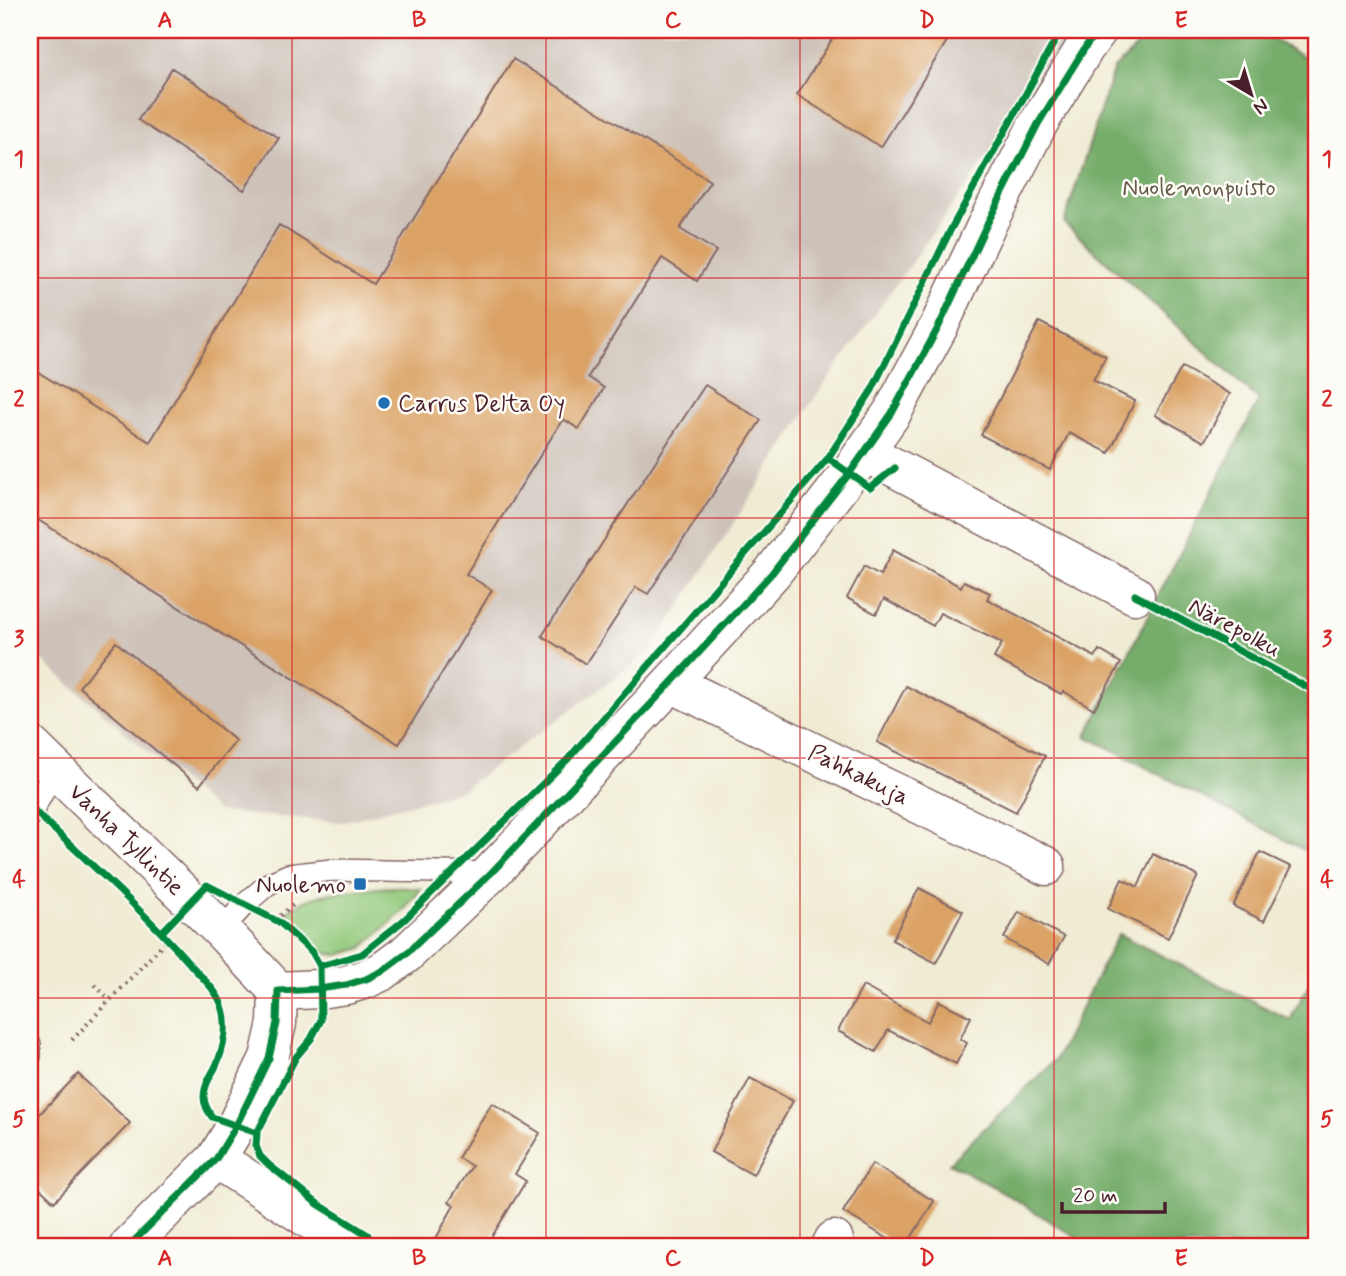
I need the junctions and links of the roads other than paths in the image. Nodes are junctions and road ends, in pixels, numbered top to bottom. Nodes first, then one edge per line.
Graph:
1 (1098, 30) edge
2 (865, 452) junction
3 (1135, 595) dead end
4 (671, 683) junction
5 (42, 757) edge
6 (30, 816) edge
7 (1046, 866) dead end
8 (491, 873) junction
9 (233, 917) junction
10 (278, 991) junction
11 (30, 1045) edge
12 (30, 1056) edge
13 (216, 1159) junction
14 (128, 1246) edge
15 (351, 1246) edge

1 - 2 street
2 - 3 street
2 - 4 street
4 - 7 street, Pahkakuja
4 - 8 street
5 - 6 lane
5 - 9 street, Vanha Tyllintie
8 - 9 lane
8 - 10 street
9 - 10 street, Vanha Tyllintie
10 - 13 street
11 - 12 lane
13 - 14 street
13 - 15 street

